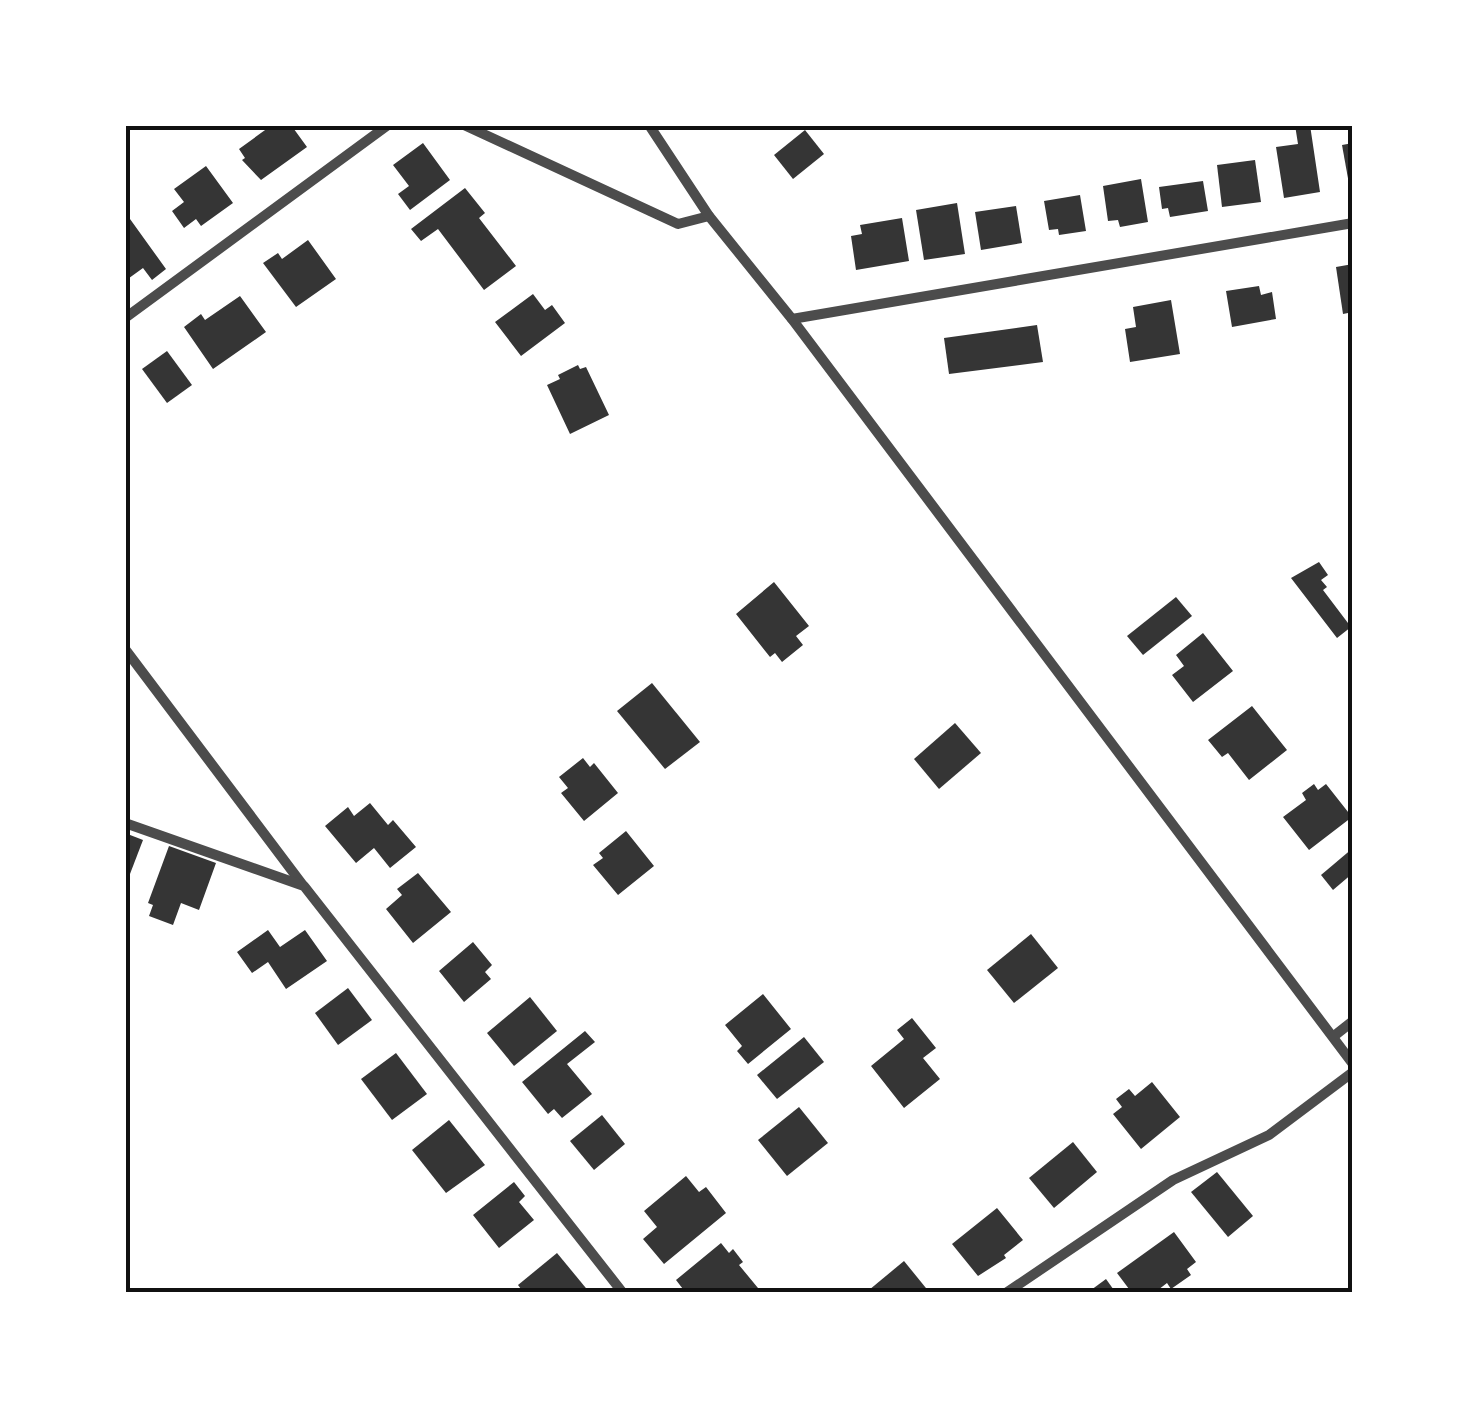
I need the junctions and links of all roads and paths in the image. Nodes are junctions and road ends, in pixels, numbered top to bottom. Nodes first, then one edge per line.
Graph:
1 (388, 125) edge
2 (464, 125) edge
3 (649, 125) edge
4 (709, 216) junction
5 (1353, 224) edge
6 (125, 318) edge
7 (792, 320) junction
8 (125, 649) edge
9 (125, 823) edge
10 (304, 886) junction
11 (1353, 1021) edge
12 (1334, 1036) junction
13 (1353, 1064) edge
14 (1353, 1072) edge
15 (623, 1293) edge
16 (1006, 1293) edge

1 - 6 street
2 - 4 street
3 - 4 street
4 - 7 street
5 - 7 street
7 - 12 street
8 - 10 street
9 - 10 street
10 - 15 street
11 - 12 street
12 - 13 street
14 - 16 street

